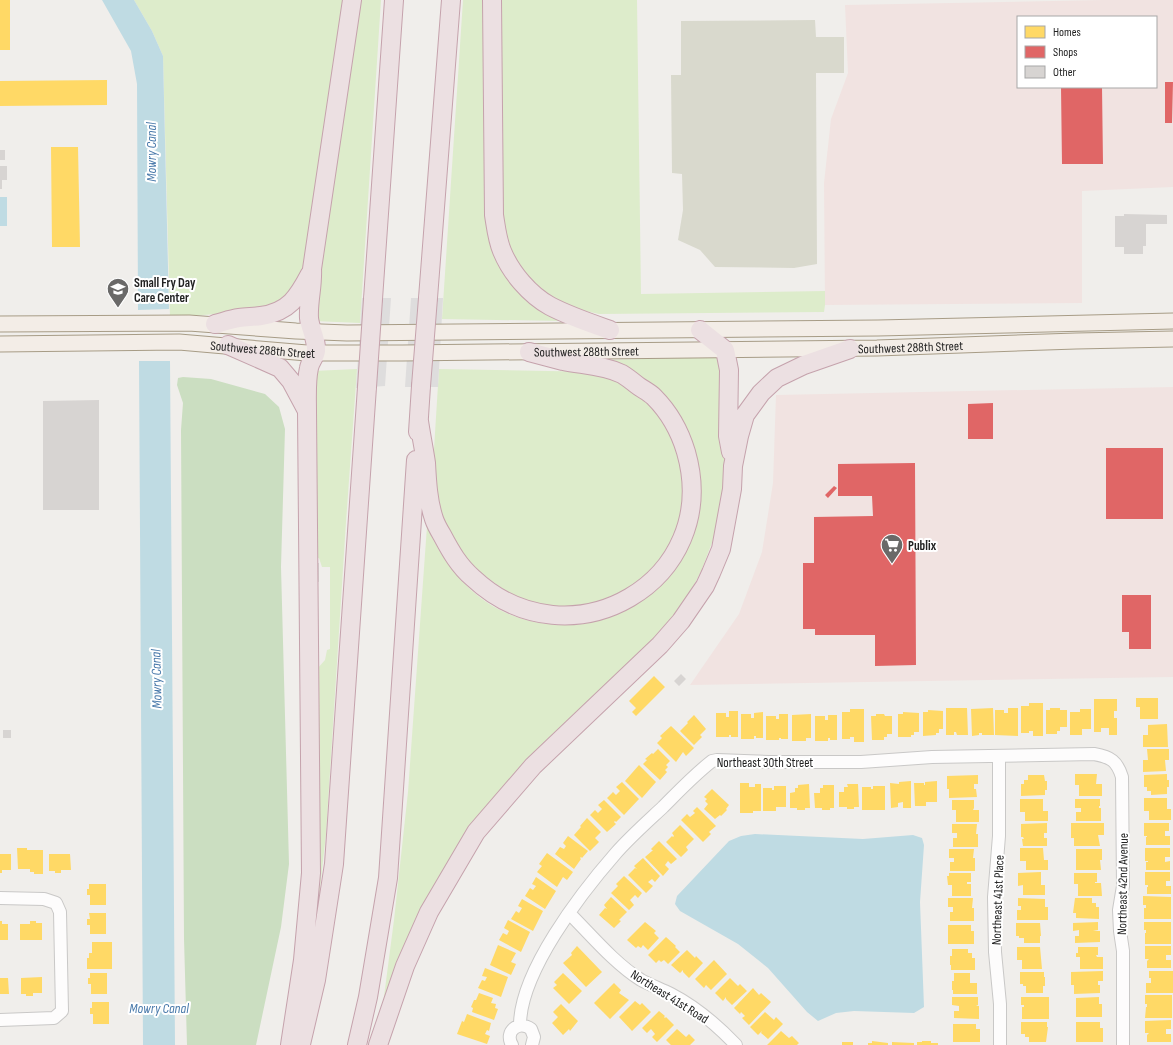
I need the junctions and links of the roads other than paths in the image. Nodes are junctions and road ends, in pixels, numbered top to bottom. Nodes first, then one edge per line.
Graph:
1 (352, 0) edge
2 (394, 0) edge
3 (451, 0) edge
4 (492, 0) edge
5 (312, 269) junction
6 (1173, 321) edge
7 (0, 324) edge
8 (215, 324) junction
9 (610, 330) junction
10 (700, 330) junction
11 (314, 332) junction
12 (1173, 339) edge
13 (0, 344) edge
14 (228, 345) junction
15 (850, 349) junction
16 (725, 350) junction
17 (529, 352) junction
18 (316, 353) junction
19 (307, 411) junction
20 (419, 421) junction
21 (733, 466) junction
22 (999, 756) junction
23 (1104, 756) joint
24 (0, 898) edge
25 (569, 913) junction
26 (0, 1020) edge
27 (520, 1025) junction
28 (290, 1045) edge
29 (301, 1045) edge
30 (357, 1045) edge
31 (378, 1045) edge
32 (512, 1045) edge
33 (532, 1045) edge
34 (736, 1045) edge
35 (1000, 1045) edge
36 (1123, 1045) edge

1 - 5 highway
2 - 29 highway, bridge
3 - 20 highway, bridge
4 - 9 highway
5 - 8 highway
5 - 11 highway
6 - 10 main road, Southwest 288th Street
7 - 8 main road, Southwest 288th Street
8 - 11 main road, Southwest 288th Street
9 - 10 main road, Southwest 288th Street
9 - 11 main road, Southwest 288th Street
10 - 16 highway
11 - 18 highway
12 - 15 main road, Southwest 288th Street
13 - 14 main road, Southwest 288th Street
14 - 18 main road, Southwest 288th Street
14 - 19 highway
15 - 16 main road, Southwest 288th Street
15 - 21 highway
16 - 17 main road, Southwest 288th Street
16 - 21 highway
17 - 18 main road, Southwest 288th Street
17 - 20 highway
18 - 19 highway
19 - 28 highway
20 - 30 highway
21 - 31 highway
22 - 23 street, Northeast 30th Street
22 - 25 street, Northeast 30th Street
22 - 35 street, Northeast 41st Place
23 - 36 street, Northeast 42nd Avenue
24 - 26 street
25 - 27 street, Northeast 30th Street
25 - 34 street, Northeast 41st Road
27 - 32 street, Northeast 30th Street
27 - 33 street

